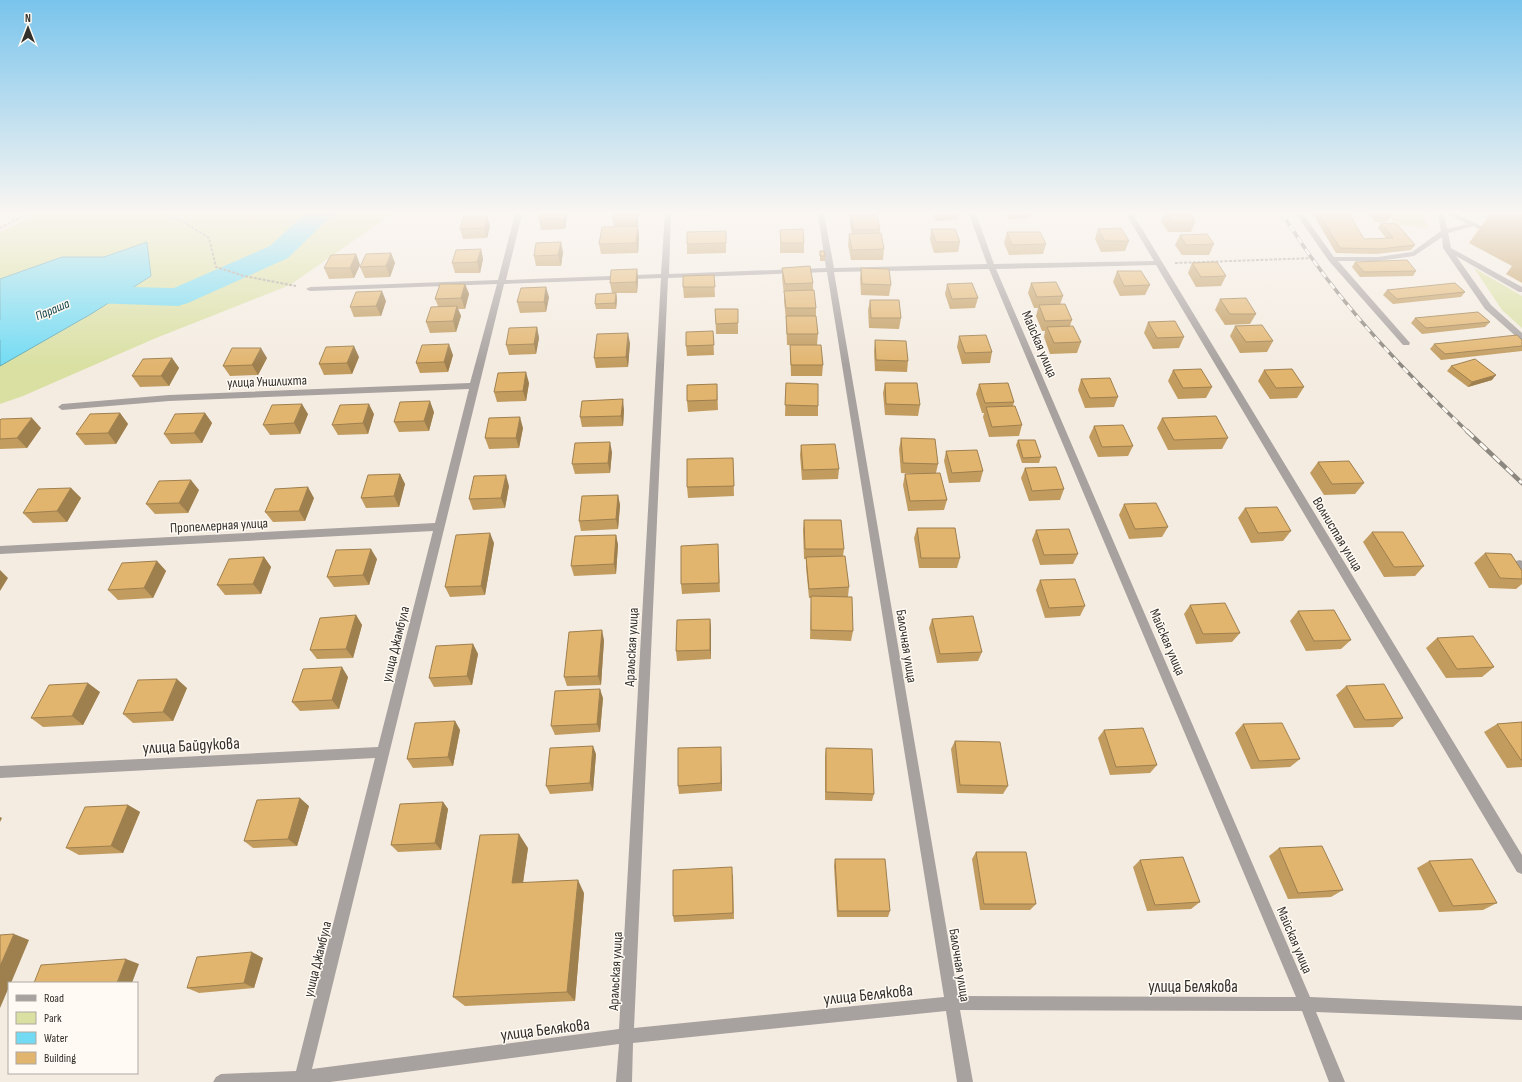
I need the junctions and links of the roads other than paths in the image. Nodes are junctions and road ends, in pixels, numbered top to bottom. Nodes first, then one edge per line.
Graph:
1 (506, 264) edge
2 (666, 264) edge
3 (829, 264) edge
4 (1075, 264) edge
5 (1159, 264) edge
6 (1337, 264) edge
7 (1458, 264) edge
8 (1476, 264) edge
9 (991, 266) junction
10 (830, 270) junction
11 (665, 276) junction
12 (502, 281) junction
13 (310, 289) road end
14 (1522, 290) edge
15 (1522, 337) edge
16 (1406, 344) dead end
17 (474, 386) junction
18 (62, 407) dead end
19 (439, 527) junction
20 (0, 550) edge
21 (383, 752) junction
22 (0, 772) edge
23 (1522, 867) edge
24 (951, 1003) junction
25 (1306, 1004) junction
26 (1522, 1012) edge
27 (626, 1036) junction
28 (302, 1080) edge
29 (221, 1082) edge
30 (624, 1082) edge
31 (965, 1082) edge
32 (1337, 1082) edge

1 - 12 street, улица Джамбула
2 - 11 street, Аральская улица
3 - 10 street, Балочная улица
4 - 9 street
5 - 23 street, Волнистая улица
6 - 16 street
7 - 15 street
8 - 14 street
9 - 10 street
9 - 25 street, Майская улица
10 - 11 street
10 - 24 street, Балочная улица
11 - 12 street
11 - 27 street, Аральская улица
12 - 13 street
12 - 17 street, улица Джамбула
17 - 18 street, улица Уншлихта
17 - 19 street, улица Джамбула
19 - 20 street, Пропеллерная улица
19 - 21 street, улица Джамбула
21 - 22 street, улица Байдукова
21 - 28 street, улица Джамбула
24 - 25 street, улица Белякова
24 - 27 street, улица Белякова
24 - 31 street, Балочная улица
25 - 26 street, улица Белякова
25 - 32 street, Майская улица
27 - 28 street, улица Белякова
27 - 30 street, Аральская улица
28 - 29 street, улица Белякова

